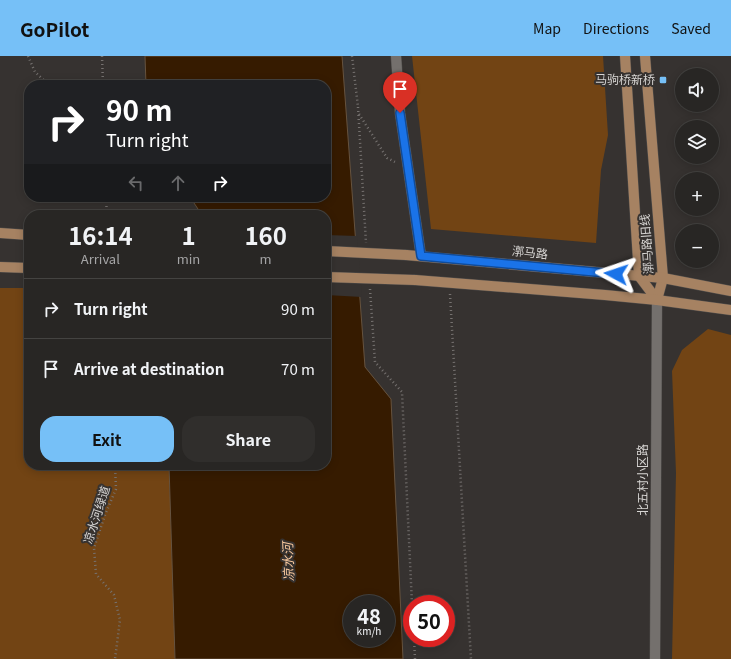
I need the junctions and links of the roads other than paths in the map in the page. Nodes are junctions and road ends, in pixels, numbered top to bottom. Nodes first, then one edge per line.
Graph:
1 (396, 56) edge
2 (625, 56) edge
3 (645, 56) edge
4 (0, 233) edge
5 (24, 235) edge
6 (331, 251) edge
7 (421, 256) junction
8 (0, 267) edge
9 (24, 268) edge
10 (639, 276) junction
11 (331, 277) edge
12 (663, 278) junction
13 (731, 291) edge
14 (657, 300) junction
15 (731, 310) edge
16 (655, 659) edge

1 - 7 street
2 - 10 main road, 漷马路旧线
3 - 12 main road, 漷马路旧线
4 - 5 main road
6 - 7 main road, 漷马路, bridge
7 - 10 main road, 漷马路
8 - 9 main road
10 - 12 main road, 漷马路
10 - 14 main road, 漷马路旧线
11 - 14 main road, bridge
12 - 13 main road, 漷马路
12 - 14 main road, 漷马路旧线
14 - 15 main road
14 - 16 street, 北五村小区路

